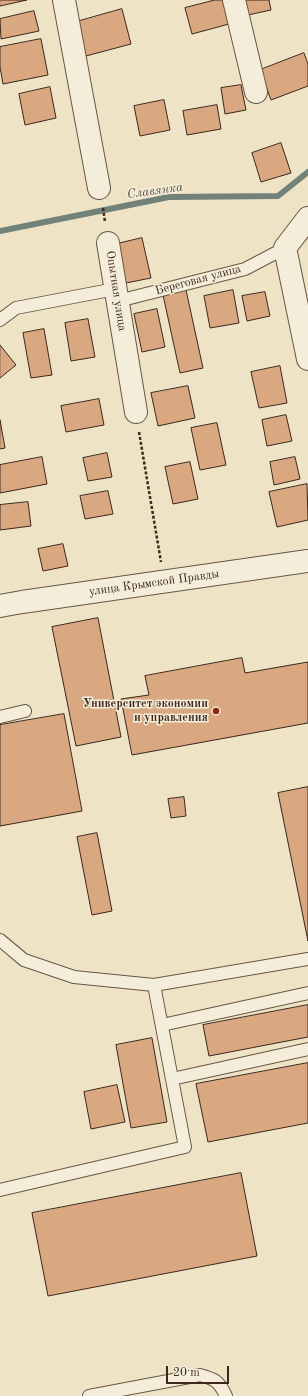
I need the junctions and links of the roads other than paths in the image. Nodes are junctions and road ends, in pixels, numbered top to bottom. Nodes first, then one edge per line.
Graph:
1 (64, 0) edge
2 (234, 0) edge
3 (256, 92) dead end
4 (99, 188) road end
5 (308, 218) edge
6 (108, 243) road end
7 (285, 248) junction
8 (117, 295) junction
9 (0, 320) edge
10 (308, 359) edge
11 (136, 412) road end
12 (308, 561) edge
13 (0, 606) edge
14 (24, 711) dead end
15 (0, 717) edge
16 (0, 940) edge
17 (308, 959) edge
18 (154, 985) junction
19 (308, 993) edge
20 (162, 1025) junction
21 (308, 1048) edge
22 (172, 1079) junction
23 (0, 1190) edge
24 (89, 1396) edge
25 (226, 1396) edge

1 - 4 street
2 - 3 street
5 - 7 street, Береговая улица
6 - 8 street, Опытная улица
7 - 8 lane, Береговая улица
7 - 10 street
8 - 9 lane, Береговая улица
8 - 11 street, Опытная улица
12 - 13 street, улица Крымской Правды
14 - 15 lane
16 - 18 lane
17 - 18 lane
18 - 20 lane
19 - 20 lane
20 - 22 lane
21 - 22 lane
22 - 23 lane
24 - 25 lane

